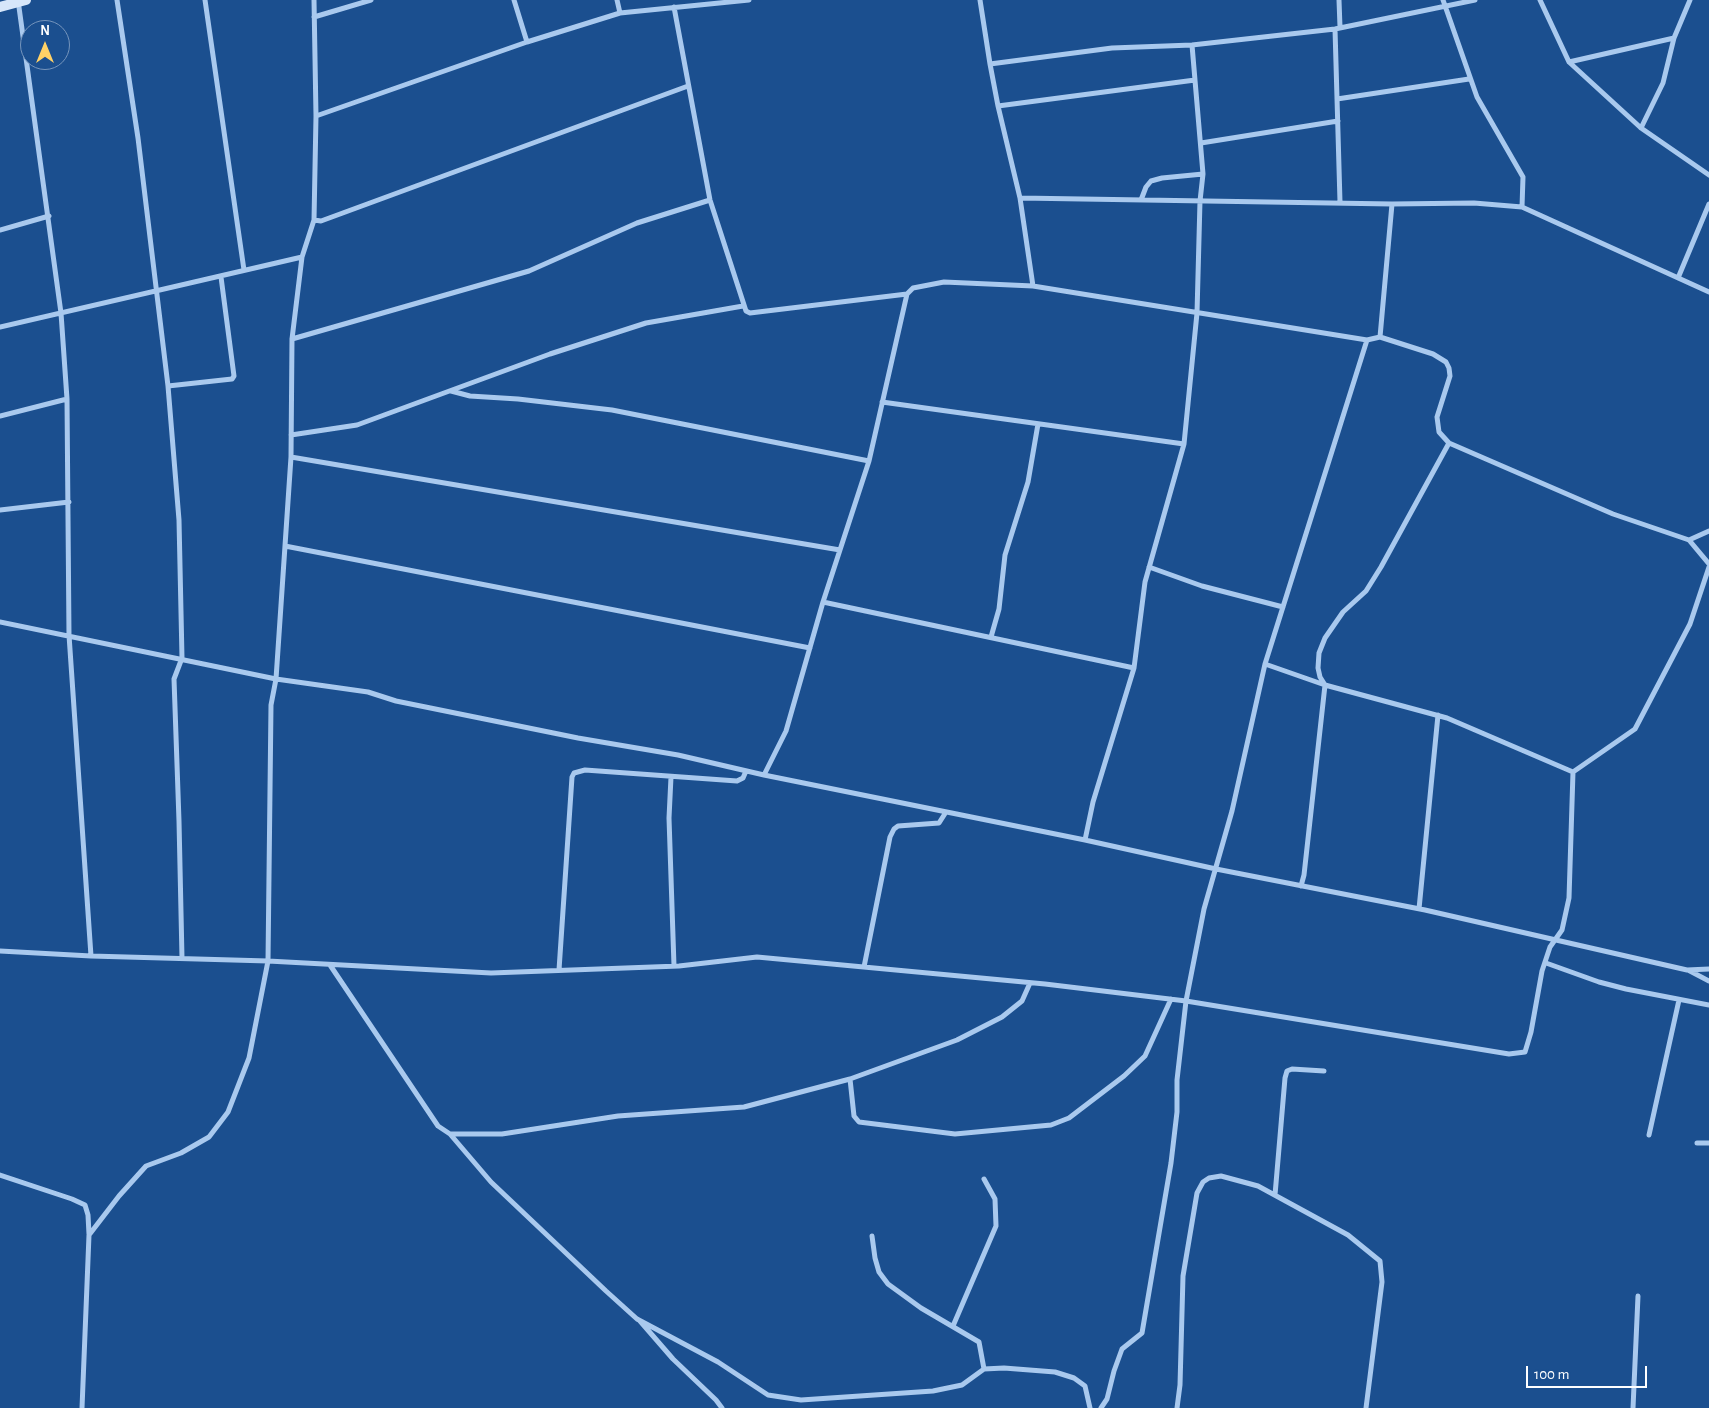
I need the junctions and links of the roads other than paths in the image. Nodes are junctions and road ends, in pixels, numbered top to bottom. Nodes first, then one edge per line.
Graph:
1 (117, 0) edge
2 (205, 0) edge
3 (314, 0) edge
4 (371, 0) edge
5 (514, 0) edge
6 (618, 0) edge
7 (749, 0) edge
8 (980, 0) edge
9 (1339, 0) edge
10 (1443, 0) edge
11 (1475, 0) edge
12 (1540, 0) edge
13 (1690, 0) edge
14 (21, 1) edge
15 (674, 6) junction
16 (0, 7) edge
17 (1445, 7) junction
18 (620, 13) junction
19 (314, 17) junction
20 (1338, 28) junction
21 (1674, 38) junction
22 (528, 42) junction
23 (1192, 45) junction
24 (1569, 62) junction
25 (990, 64) junction
26 (1469, 79) junction
27 (1195, 80) junction
28 (688, 86) junction
29 (1337, 99) junction
30 (998, 106) junction
31 (316, 116) junction
32 (1338, 121) junction
33 (1641, 128) junction
34 (1201, 143) junction
35 (1203, 174) junction
36 (1709, 175) edge
37 (1020, 198) junction
38 (710, 200) junction
39 (1141, 200) junction
40 (1200, 201) junction
41 (1340, 202) junction
42 (1392, 204) junction
43 (1709, 204) edge
44 (1522, 207) junction
45 (49, 216) junction
46 (314, 220) junction
47 (0, 230) edge
48 (302, 257) junction
49 (244, 270) junction
50 (221, 277) junction
51 (1678, 278) junction
52 (1033, 286) junction
53 (156, 291) junction
54 (1709, 292) edge
55 (907, 294) junction
56 (743, 306) junction
57 (62, 313) junction
58 (1197, 313) junction
59 (0, 327) edge
60 (1380, 337) junction
61 (292, 338) junction
62 (1367, 340) junction
63 (168, 386) junction
64 (451, 390) junction
65 (67, 400) junction
66 (882, 402) junction
67 (0, 416) edge
68 (1038, 424) junction
69 (291, 435) junction
70 (1449, 443) junction
71 (1184, 444) junction
72 (291, 457) junction
73 (869, 461) junction
74 (69, 502) junction
75 (0, 510) edge
76 (1709, 531) edge
77 (1689, 540) junction
78 (285, 546) junction
79 (840, 550) junction
80 (1709, 565) edge
81 (1150, 567) junction
82 (823, 602) junction
83 (1283, 607) junction
84 (0, 622) edge
85 (69, 635) junction
86 (991, 637) junction
87 (810, 648) junction
88 (182, 658) junction
89 (1265, 664) junction
90 (1134, 668) junction
91 (276, 678) junction
92 (1325, 685) junction
93 (1438, 715) junction
94 (746, 770) junction
95 (1574, 772) junction
96 (764, 775) junction
97 (671, 777) junction
98 (946, 812) junction
99 (1085, 840) junction
100 (1216, 869) junction
101 (1300, 886) junction
102 (1420, 910) junction
103 (1556, 939) junction
104 (0, 951) edge
105 (91, 956) junction
106 (182, 958) junction
107 (268, 961) junction
108 (1546, 963) junction
109 (330, 965) junction
110 (674, 966) junction
111 (864, 967) junction
112 (559, 970) junction
113 (1687, 970) junction
114 (1709, 970) edge
115 (1709, 981) edge
116 (1030, 983) junction
117 (1171, 999) junction
118 (1679, 1000) junction
119 (1186, 1001) junction
120 (1709, 1005) edge
121 (1324, 1071) dead end
122 (850, 1079) junction
123 (450, 1134) junction
124 (1649, 1135) dead end
125 (1697, 1143) dead end
126 (1709, 1144) edge
127 (0, 1174) edge
128 (984, 1179) dead end
129 (1275, 1195) junction
130 (89, 1235) junction
131 (872, 1236) dead end
132 (1638, 1296) dead end
133 (637, 1319) junction
134 (954, 1326) junction
135 (984, 1368) junction
136 (82, 1408) edge
137 (722, 1408) edge
138 (1090, 1408) edge
139 (1101, 1408) edge
140 (1178, 1408) edge
141 (1366, 1408) edge
142 (1633, 1408) edge

1 - 53 street
2 - 49 street
3 - 19 street
4 - 19 street
5 - 22 street
6 - 18 street
7 - 15 street
8 - 25 street
9 - 20 street
10 - 17 street
11 - 17 street
12 - 24 street
13 - 21 street
14 - 16 street
14 - 45 street
15 - 18 street
15 - 28 street
17 - 20 street
17 - 26 street
18 - 22 street
19 - 31 street
20 - 23 street
20 - 29 street
21 - 24 street
21 - 33 street
22 - 31 street
23 - 25 street
23 - 27 street
24 - 33 street
25 - 30 street
26 - 29 street
26 - 44 street
27 - 30 street
27 - 34 street
28 - 38 street
28 - 46 street
29 - 32 street
30 - 37 street
31 - 46 street
32 - 34 street
32 - 41 street
33 - 36 street
34 - 35 street
35 - 39 street
35 - 40 street
37 - 39 street
37 - 52 street
38 - 56 street
38 - 61 street
39 - 40 street
40 - 41 street
40 - 58 street
41 - 42 street
42 - 44 street
42 - 60 street
43 - 51 street
44 - 51 street
45 - 47 street
45 - 57 street
46 - 48 street
48 - 49 street
48 - 61 street
49 - 50 street
50 - 53 street
50 - 63 street
51 - 54 street
52 - 55 street
52 - 58 street
53 - 57 street
53 - 63 street
55 - 56 street
55 - 66 street
56 - 64 street
57 - 59 street
57 - 65 street
58 - 62 street
58 - 71 street
60 - 62 street
60 - 70 street
61 - 69 street
62 - 83 street
63 - 88 street
64 - 69 street
64 - 73 street
65 - 67 street
65 - 74 street
66 - 68 street
66 - 73 street
68 - 71 street
68 - 86 street
69 - 72 street
70 - 77 street
70 - 92 street
71 - 81 street
72 - 78 street
72 - 79 street
73 - 79 street
74 - 75 street
74 - 85 street
76 - 77 street
77 - 80 street
78 - 87 street
78 - 91 street
79 - 82 street
80 - 95 street
81 - 83 street
81 - 90 street
82 - 86 street
82 - 87 street
83 - 89 street
84 - 85 street
85 - 88 street
85 - 105 street
86 - 90 street
87 - 96 street
88 - 91 street
88 - 106 street
89 - 92 street
89 - 100 street
90 - 99 street
91 - 94 street
91 - 107 street
92 - 93 street
92 - 101 street
93 - 95 street
93 - 102 street
94 - 96 street
94 - 97 street
95 - 103 street
96 - 98 street
97 - 110 street
97 - 112 street
98 - 99 street
98 - 111 street
99 - 100 street
100 - 101 street
100 - 119 street
101 - 102 street
102 - 103 street
103 - 108 street
103 - 113 street
104 - 105 street
105 - 106 street
106 - 107 street
107 - 109 street
107 - 130 street
108 - 118 street
108 - 119 street
109 - 112 street
109 - 123 street
110 - 111 street
110 - 112 street
111 - 116 street
113 - 114 street
113 - 115 street
116 - 117 street
116 - 122 street
117 - 119 street
117 - 122 street
118 - 120 street
118 - 124 street
119 - 139 street
121 - 129 street
122 - 123 street
123 - 133 street
125 - 126 street
127 - 130 street
128 - 134 street
129 - 140 street
129 - 141 street
130 - 136 street
131 - 134 street
132 - 142 street
133 - 135 street
133 - 137 street
134 - 135 street
135 - 138 street

